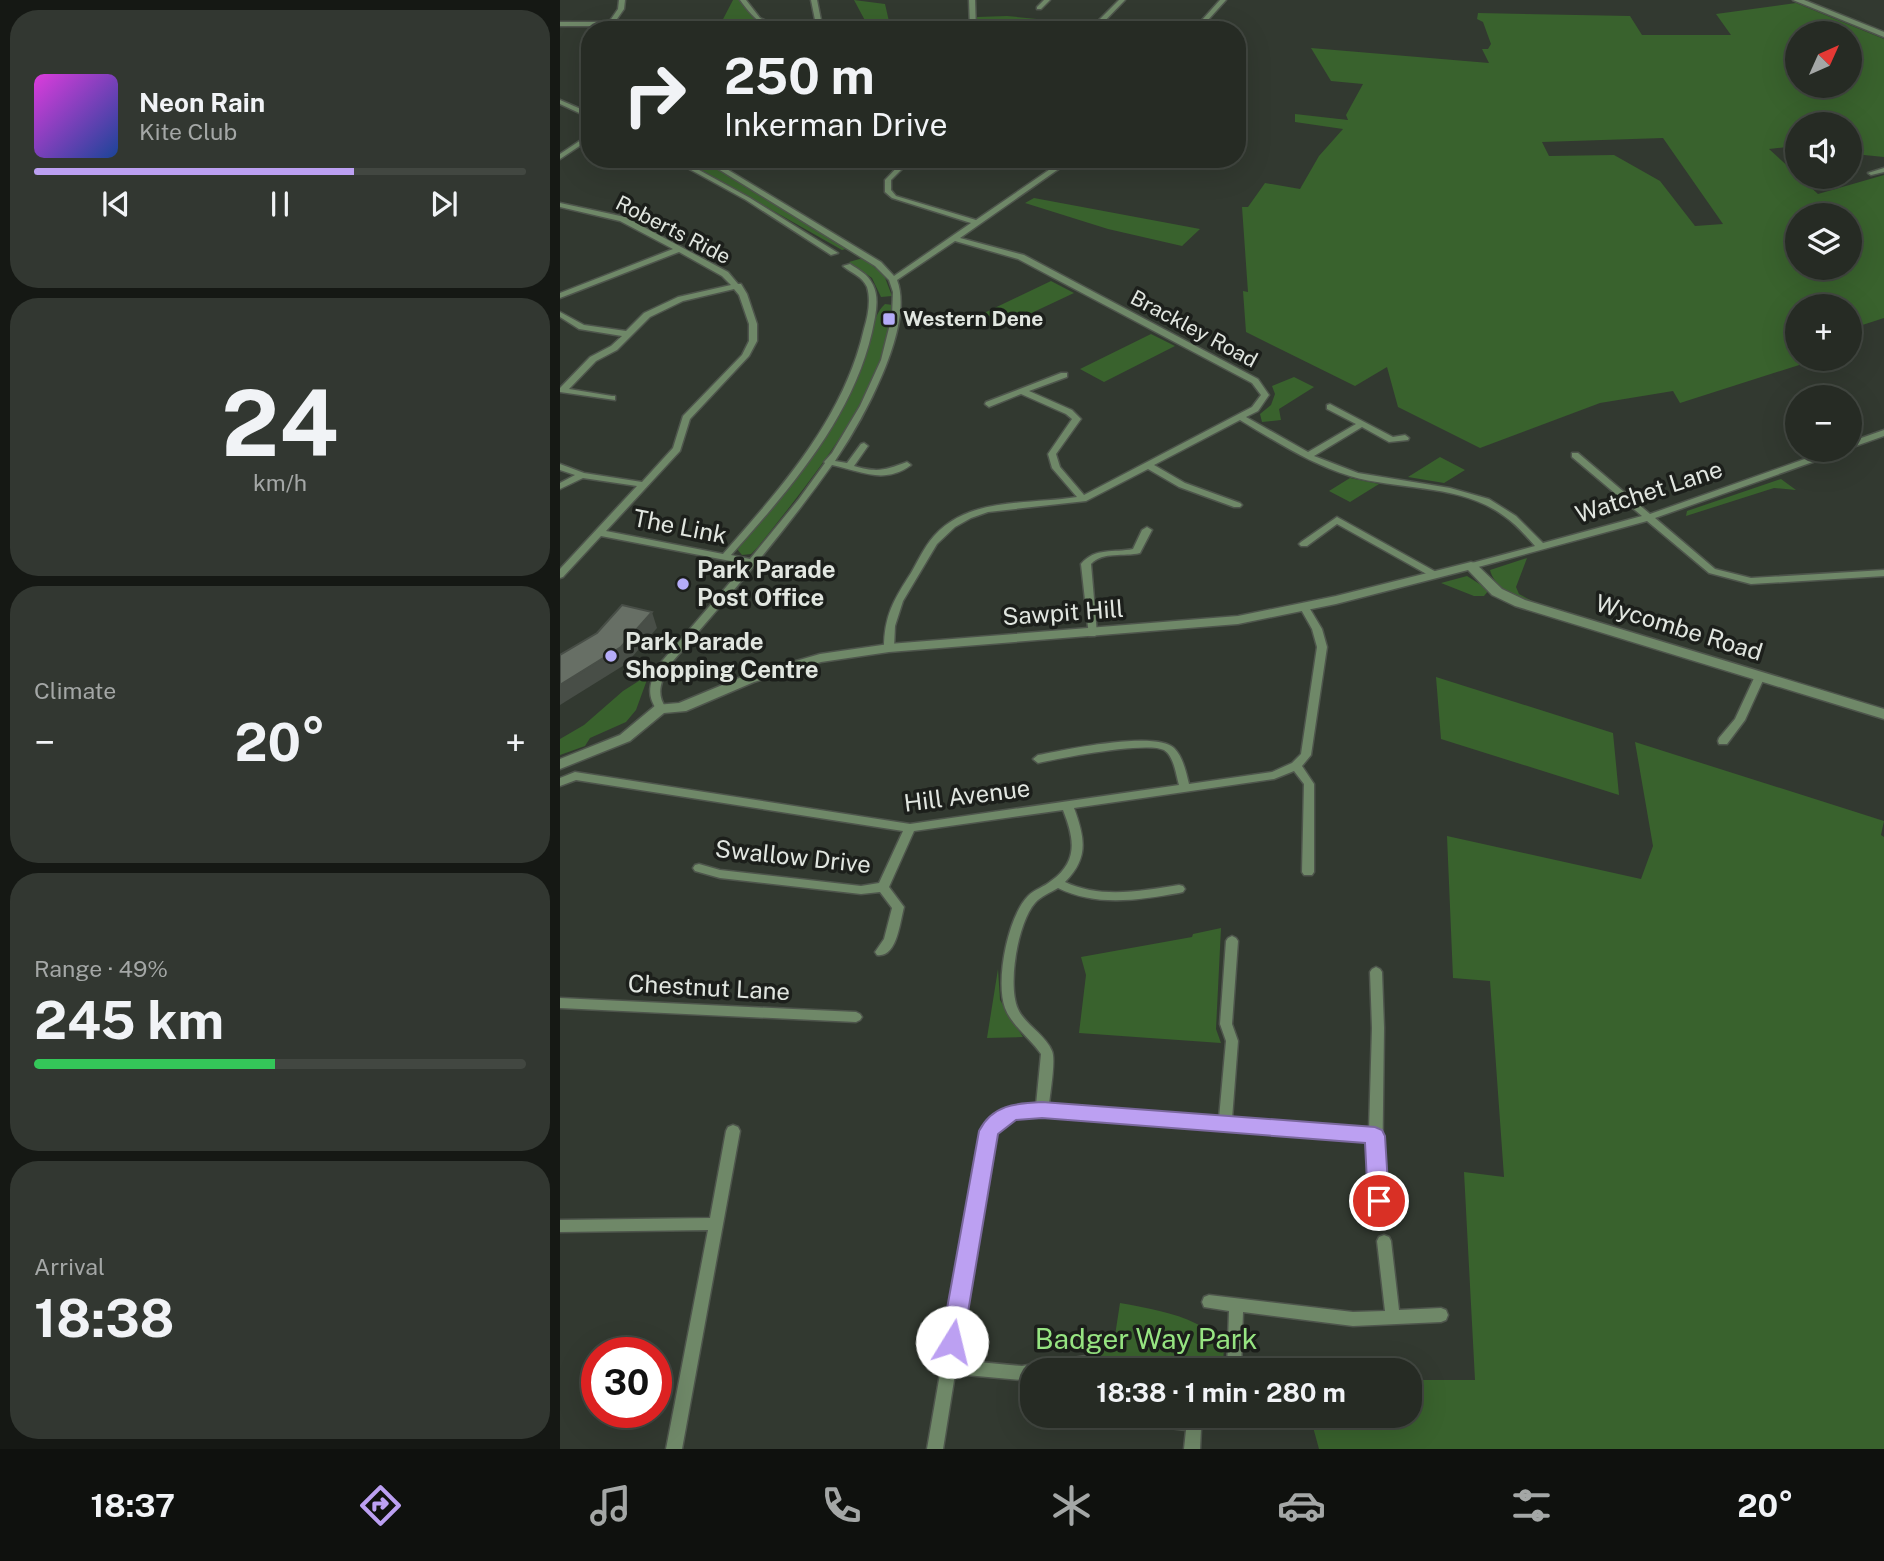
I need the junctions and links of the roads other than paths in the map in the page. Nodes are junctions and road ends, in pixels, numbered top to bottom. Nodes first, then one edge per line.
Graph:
1 (622, 0) edge
2 (743, 0) edge
3 (814, 0) edge
4 (972, 0) edge
5 (1047, 0) edge
6 (1122, 0) edge
7 (1223, 0) edge
8 (1797, 0) edge
9 (1038, 8) dead end
10 (612, 21) edge
11 (762, 21) edge
12 (817, 21) edge
13 (973, 21) edge
14 (1101, 21) edge
15 (1204, 21) edge
16 (560, 24) edge
17 (581, 25) edge
18 (1884, 36) edge
19 (562, 105) edge
20 (581, 112) edge
21 (581, 142) edge
22 (560, 156) edge
23 (691, 168) edge
24 (720, 168) edge
25 (900, 168) edge
26 (1057, 168) edge
27 (1884, 170) edge
28 (1871, 173) dead end
29 (560, 205) edge
30 (978, 223) junction
31 (956, 239) junction
32 (678, 250) junction
33 (834, 253) dead end
34 (847, 266) dead end
35 (893, 280) junction
36 (738, 286) junction
37 (560, 296) edge
38 (898, 300) junction
39 (873, 301) junction
40 (560, 314) edge
41 (627, 334) junction
42 (1064, 375) dead end
43 (561, 390) edge
44 (1023, 392) junction
45 (612, 398) dead end
46 (989, 404) dead end
47 (1330, 407) dead end
48 (1240, 417) junction
49 (1362, 424) junction
50 (1884, 433) edge
51 (1405, 438) dead end
52 (1862, 441) edge
53 (864, 446) dead end
54 (1309, 455) junction
55 (1575, 455) dead end
56 (828, 462) junction
57 (1804, 462) edge
58 (850, 465) junction
59 (907, 465) dead end
60 (1148, 466) junction
61 (560, 467) edge
62 (582, 475) junction
63 (645, 485) junction
64 (560, 486) edge
65 (1083, 499) junction
66 (1237, 505) dead end
67 (1650, 517) junction
68 (1147, 530) dead end
69 (600, 533) junction
70 (1304, 544) dead end
71 (1541, 547) junction
72 (725, 557) junction
73 (751, 562) junction
74 (1471, 566) junction
75 (1884, 573) edge
76 (560, 575) edge
77 (1435, 575) junction
78 (1304, 606) junction
79 (1092, 634) junction
80 (889, 648) junction
81 (1760, 676) junction
82 (661, 708) junction
83 (1884, 714) edge
84 (1723, 741) dead end
85 (1038, 759) dead end
86 (560, 764) edge
87 (1297, 766) junction
88 (560, 782) edge
89 (1185, 788) junction
90 (1068, 805) junction
91 (910, 828) junction
92 (699, 868) dead end
93 (1308, 872) dead end
94 (1057, 883) junction
95 (883, 887) junction
96 (1179, 889) dead end
97 (1232, 941) dead end
98 (881, 952) dead end
99 (1376, 972) dead end
100 (560, 1003) edge
101 (856, 1017) dead end
102 (1042, 1110) junction
103 (1226, 1125) junction
104 (733, 1131) dead end
105 (1375, 1136) junction
106 (1376, 1217) dead end
107 (715, 1224) junction
108 (560, 1226) edge
109 (1384, 1241) dead end
110 (1209, 1302) dead end
111 (1236, 1305) junction
112 (1441, 1315) dead end
113 (1393, 1317) junction
114 (1234, 1358) edge
115 (948, 1366) junction
116 (1020, 1373) edge
117 (1194, 1428) edge
118 (674, 1449) edge
119 (935, 1449) edge
120 (1192, 1449) edge

1 - 10 street
2 - 11 street
3 - 12 street
4 - 13 street
5 - 9 street
6 - 14 street
7 - 15 street
8 - 18 street
16 - 17 street
19 - 20 street
21 - 22 street
23 - 33 street
24 - 35 street
25 - 30 street
26 - 30 street
27 - 28 street
29 - 32 street, Roberts Ride
30 - 31 street
31 - 35 street
31 - 48 street, Brackley Road
32 - 36 street, Roberts Ride
32 - 37 street
34 - 39 street
35 - 38 street
36 - 41 street
36 - 63 street, Roberts Ride
38 - 39 street
38 - 56 street
39 - 72 street
40 - 41 street
41 - 43 street
42 - 44 street
43 - 45 street
44 - 46 street
44 - 65 street
47 - 49 street
48 - 54 street
48 - 60 street
49 - 51 street
49 - 54 street
50 - 52 street
53 - 58 street
54 - 71 street
55 - 67 street
56 - 58 street
56 - 73 street
57 - 67 street, Watchet Lane
58 - 59 street
60 - 65 street
60 - 66 street
61 - 62 street
62 - 63 street
62 - 64 street
63 - 69 street, Roberts Ride
65 - 80 street
67 - 71 street, Watchet Lane
67 - 75 street
68 - 79 street
69 - 72 street, The Link
69 - 76 street, Roberts Ride
70 - 77 street
71 - 74 street, Watchet Lane
72 - 73 street, The Link
73 - 82 street
74 - 77 street, Sawpit Hill
74 - 81 street, Wycombe Road
77 - 78 street, Sawpit Hill
78 - 79 street, Sawpit Hill
78 - 87 street
79 - 80 street, Sawpit Hill
80 - 82 street, Sawpit Hill
81 - 83 street, Wycombe Road
81 - 84 street
82 - 86 street
85 - 89 street
87 - 89 street, Hill Avenue
87 - 93 street
88 - 91 street, Hill Avenue
89 - 90 street, Hill Avenue
90 - 91 street, Hill Avenue
90 - 94 street
91 - 95 street, Swallow Drive
92 - 95 street, Swallow Drive
94 - 96 street
94 - 102 street
95 - 98 street, Swallow Drive
97 - 103 street
99 - 105 street
100 - 101 street, Chestnut Lane
102 - 103 street
102 - 115 street
103 - 105 street
104 - 107 street
105 - 106 street
107 - 108 street
107 - 118 street
109 - 113 street
110 - 111 street
111 - 113 street
111 - 114 street
112 - 113 street
115 - 116 street
115 - 119 street
117 - 120 street

